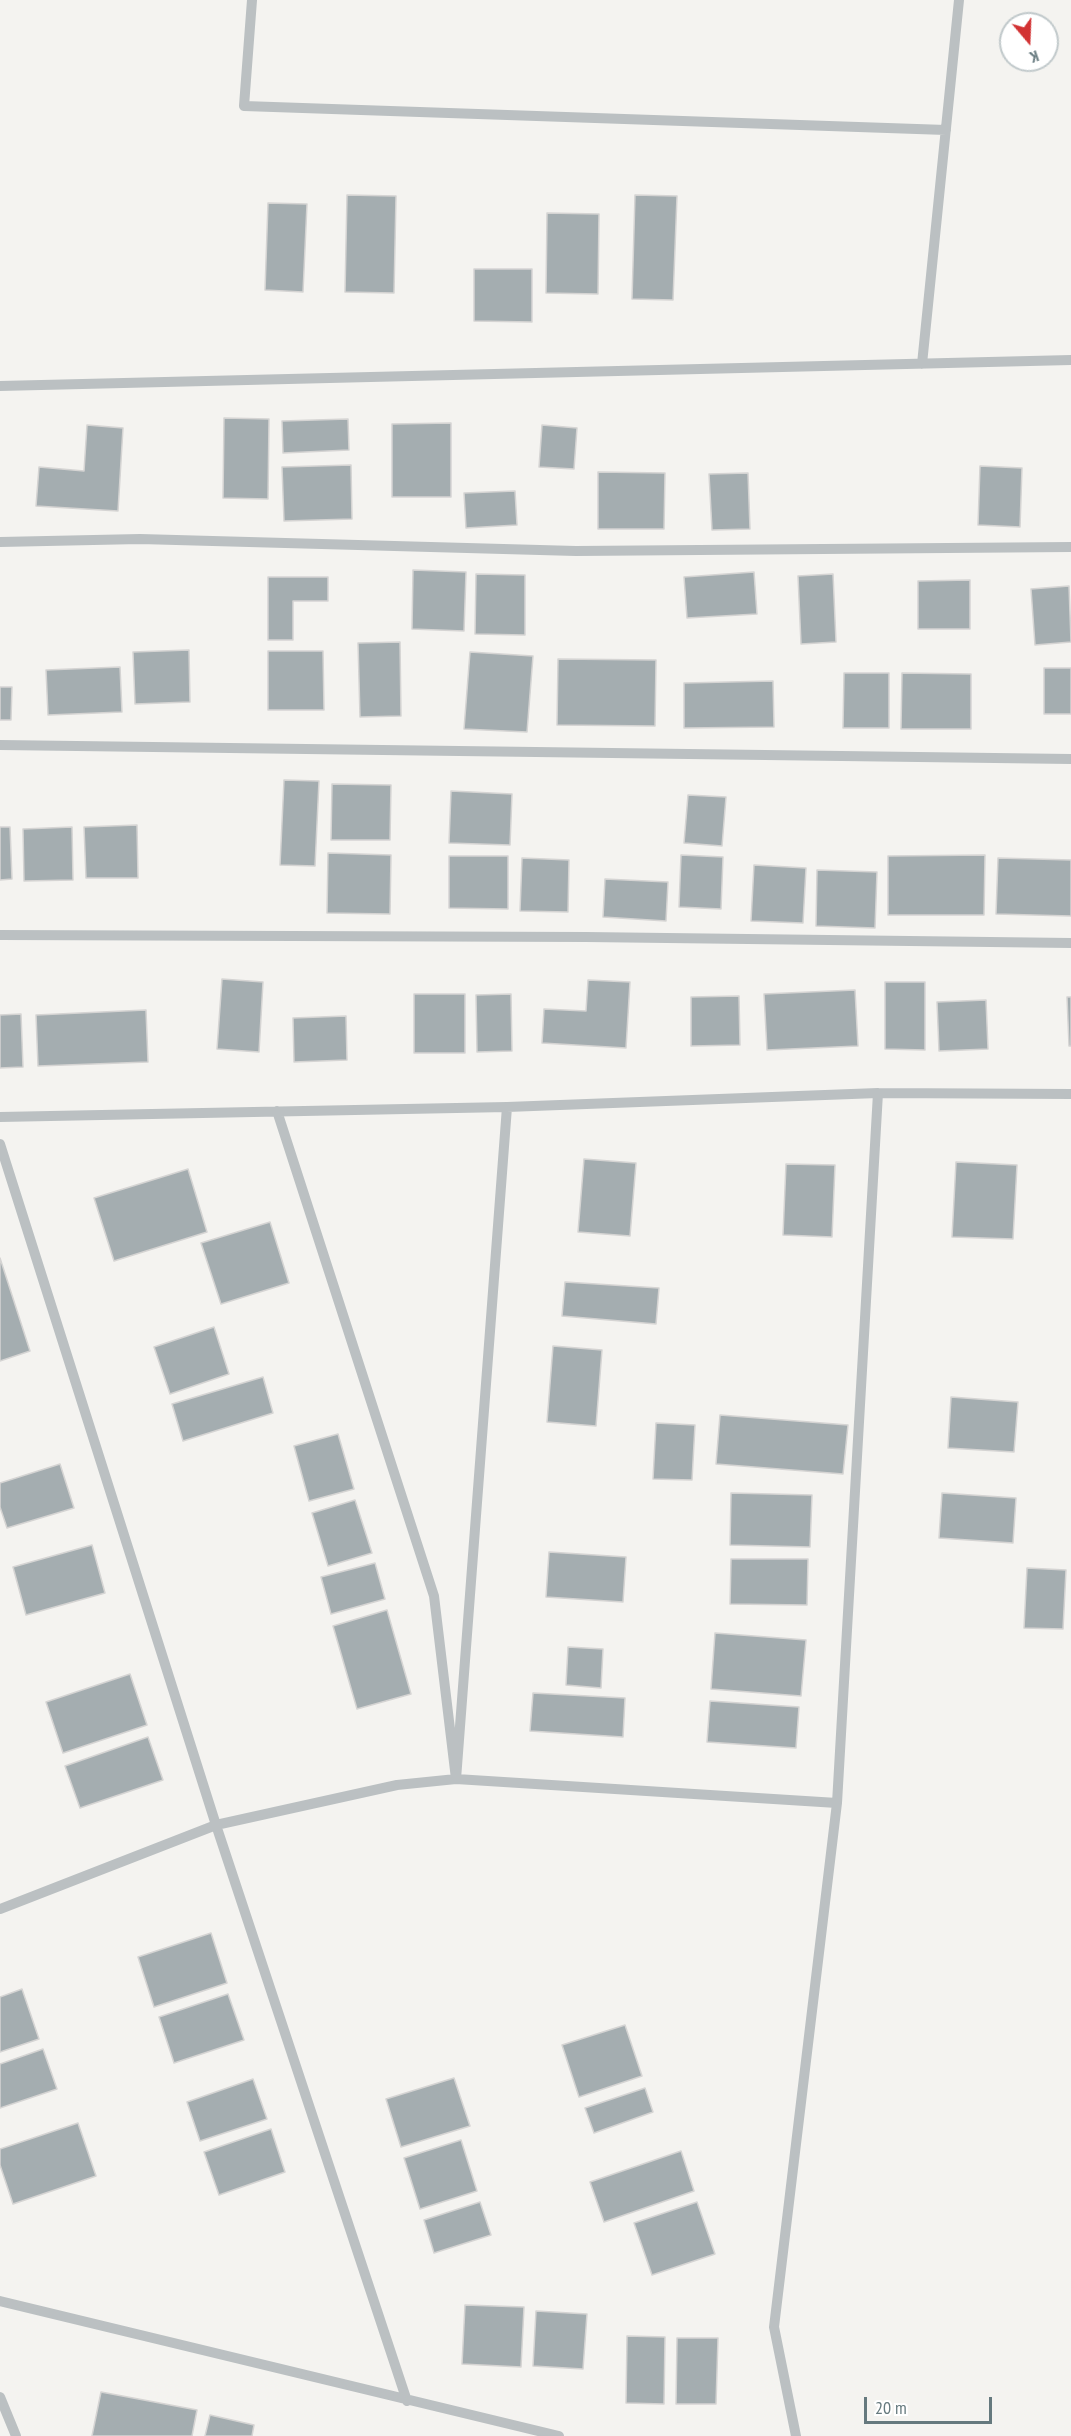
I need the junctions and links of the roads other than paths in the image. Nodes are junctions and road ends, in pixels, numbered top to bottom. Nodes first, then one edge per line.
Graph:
1 (252, 0) edge
2 (959, 0) edge
3 (946, 130) junction
4 (1071, 360) edge
5 (922, 364) junction
6 (0, 386) edge
7 (0, 542) edge
8 (1071, 547) edge
9 (0, 745) edge
10 (1071, 759) edge
11 (0, 935) edge
12 (1071, 943) edge
13 (878, 1093) junction
14 (1071, 1094) edge
15 (507, 1107) junction
16 (277, 1111) junction
17 (0, 1117) edge
18 (0, 1144) edge
19 (456, 1779) junction
20 (837, 1803) junction
21 (216, 1825) junction
22 (0, 1909) edge
23 (0, 2301) edge
24 (0, 2397) edge
25 (407, 2401) junction
26 (16, 2436) edge
27 (559, 2436) edge
28 (796, 2436) edge

1 - 3 street
2 - 3 street
3 - 5 street
4 - 5 street
5 - 6 street
7 - 8 street
9 - 10 street
11 - 12 street
13 - 14 street
13 - 15 street
13 - 20 street
15 - 16 street
15 - 19 street
16 - 17 street
16 - 19 street
18 - 21 street
19 - 20 street
19 - 21 street
20 - 28 street
21 - 22 street
21 - 25 street
23 - 25 street
24 - 26 street
25 - 27 street

